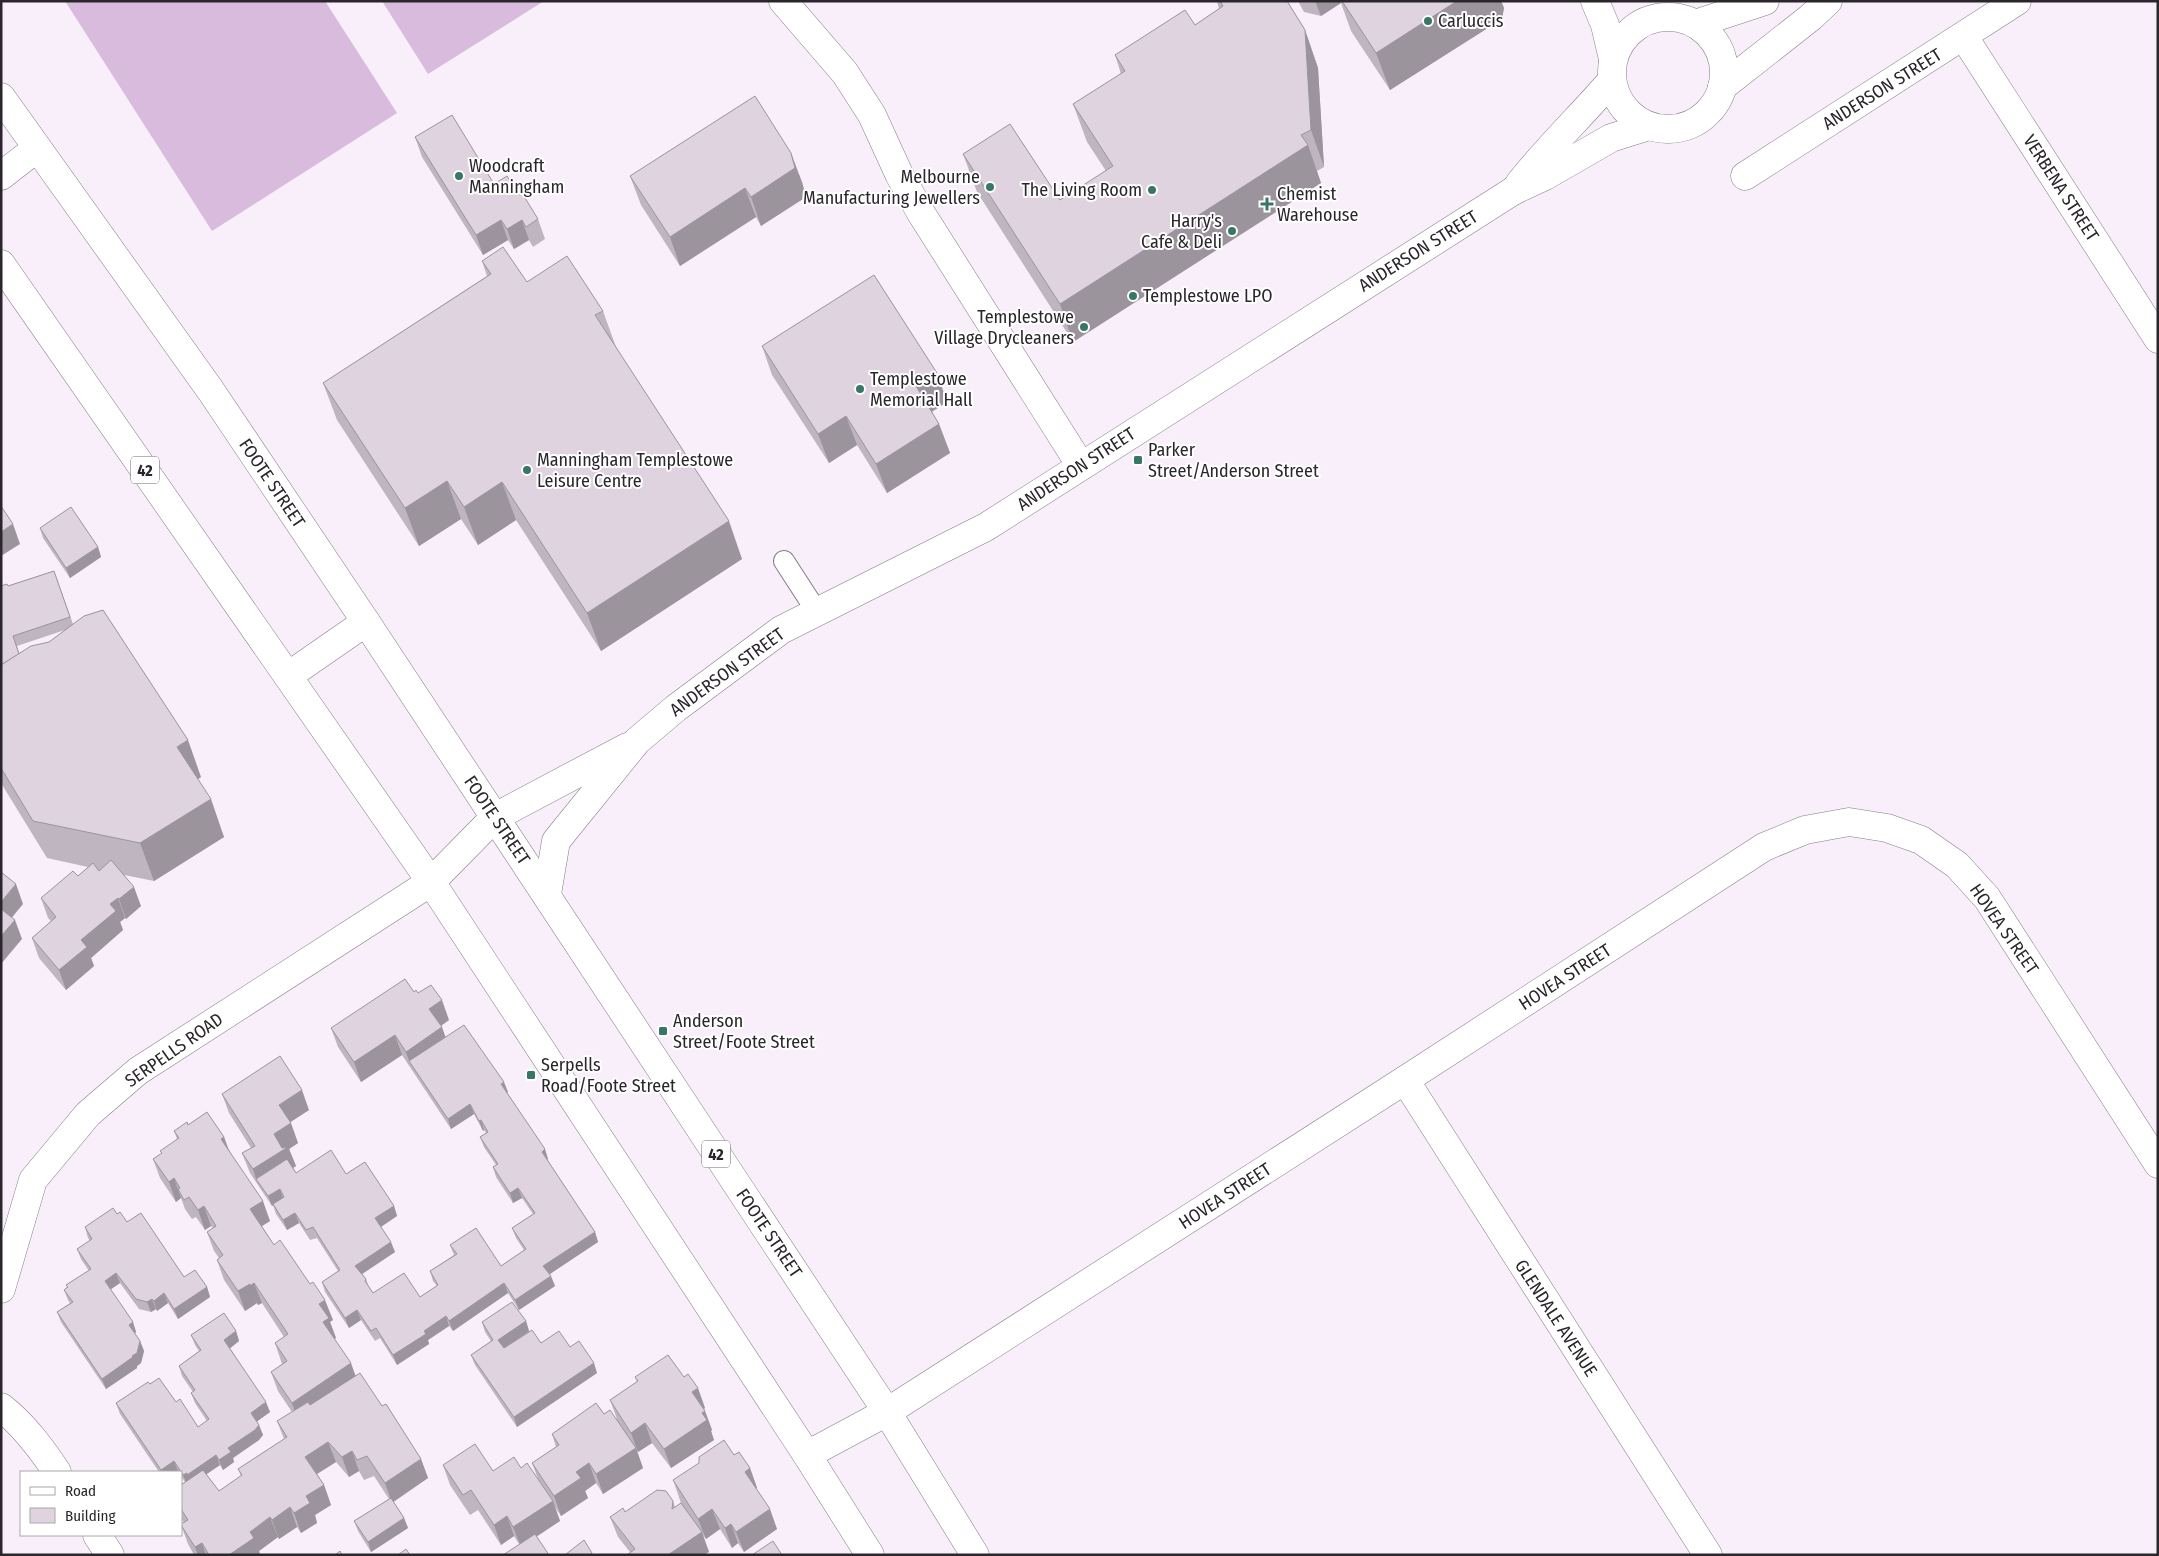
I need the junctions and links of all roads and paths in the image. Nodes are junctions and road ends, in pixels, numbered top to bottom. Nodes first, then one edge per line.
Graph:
1 (783, 1) edge
2 (1595, 1) edge
3 (1765, 1) edge
4 (1828, 1) edge
5 (2018, 1) edge
6 (1676, 14) edge
7 (1964, 37) junction
8 (1613, 70) junction
9 (1722, 88) junction
10 (1, 97) edge
11 (1649, 126) junction
12 (37, 148) junction
13 (1, 176) edge
14 (1745, 176) dead end
15 (1513, 191) junction
16 (1, 264) edge
17 (2158, 340) edge
18 (1081, 466) junction
19 (784, 561) dead end
20 (817, 612) junction
21 (366, 622) junction
22 (288, 676) junction
23 (637, 741) junction
24 (495, 817) junction
25 (431, 882) junction
26 (547, 894) junction
27 (1405, 1080) junction
28 (2158, 1164) edge
29 (1, 1289) edge
30 (1, 1407) edge
31 (887, 1412) junction
32 (807, 1455) junction
33 (56, 1471) edge
34 (98, 1536) edge
35 (110, 1555) edge
36 (870, 1555) edge
37 (975, 1555) edge
38 (1708, 1555) edge

1 - 18 street
2 - 8 street
3 - 6 street
4 - 9 street
5 - 7 street, ANDERSON STREET
6 - 8 street
6 - 9 street
7 - 14 street, ANDERSON STREET
7 - 17 street, VERBENA STREET
8 - 11 street
8 - 15 street, ANDERSON STREET
9 - 11 street
10 - 12 street, FOOTE STREET / 42
11 - 15 street, ANDERSON STREET
12 - 13 street
12 - 21 street, FOOTE STREET / 42
15 - 18 street, ANDERSON STREET
16 - 22 street, 42
18 - 20 street, ANDERSON STREET
19 - 20 lane
20 - 23 street, ANDERSON STREET
21 - 22 street
21 - 24 street, FOOTE STREET / 42
22 - 25 street, 42
23 - 24 street, ANDERSON STREET
23 - 26 street, ANDERSON STREET
24 - 25 street, SERPELLS ROAD
24 - 26 street, FOOTE STREET / 42
25 - 29 street, SERPELLS ROAD
25 - 32 street, 42
26 - 31 street, FOOTE STREET / 42
27 - 28 street, HOVEA STREET
27 - 31 street, HOVEA STREET
27 - 38 street, GLENDALE AVENUE
30 - 33 street
31 - 32 street, HOVEA STREET
31 - 37 street, FOOTE STREET / 42
32 - 36 street, 42
34 - 35 street

